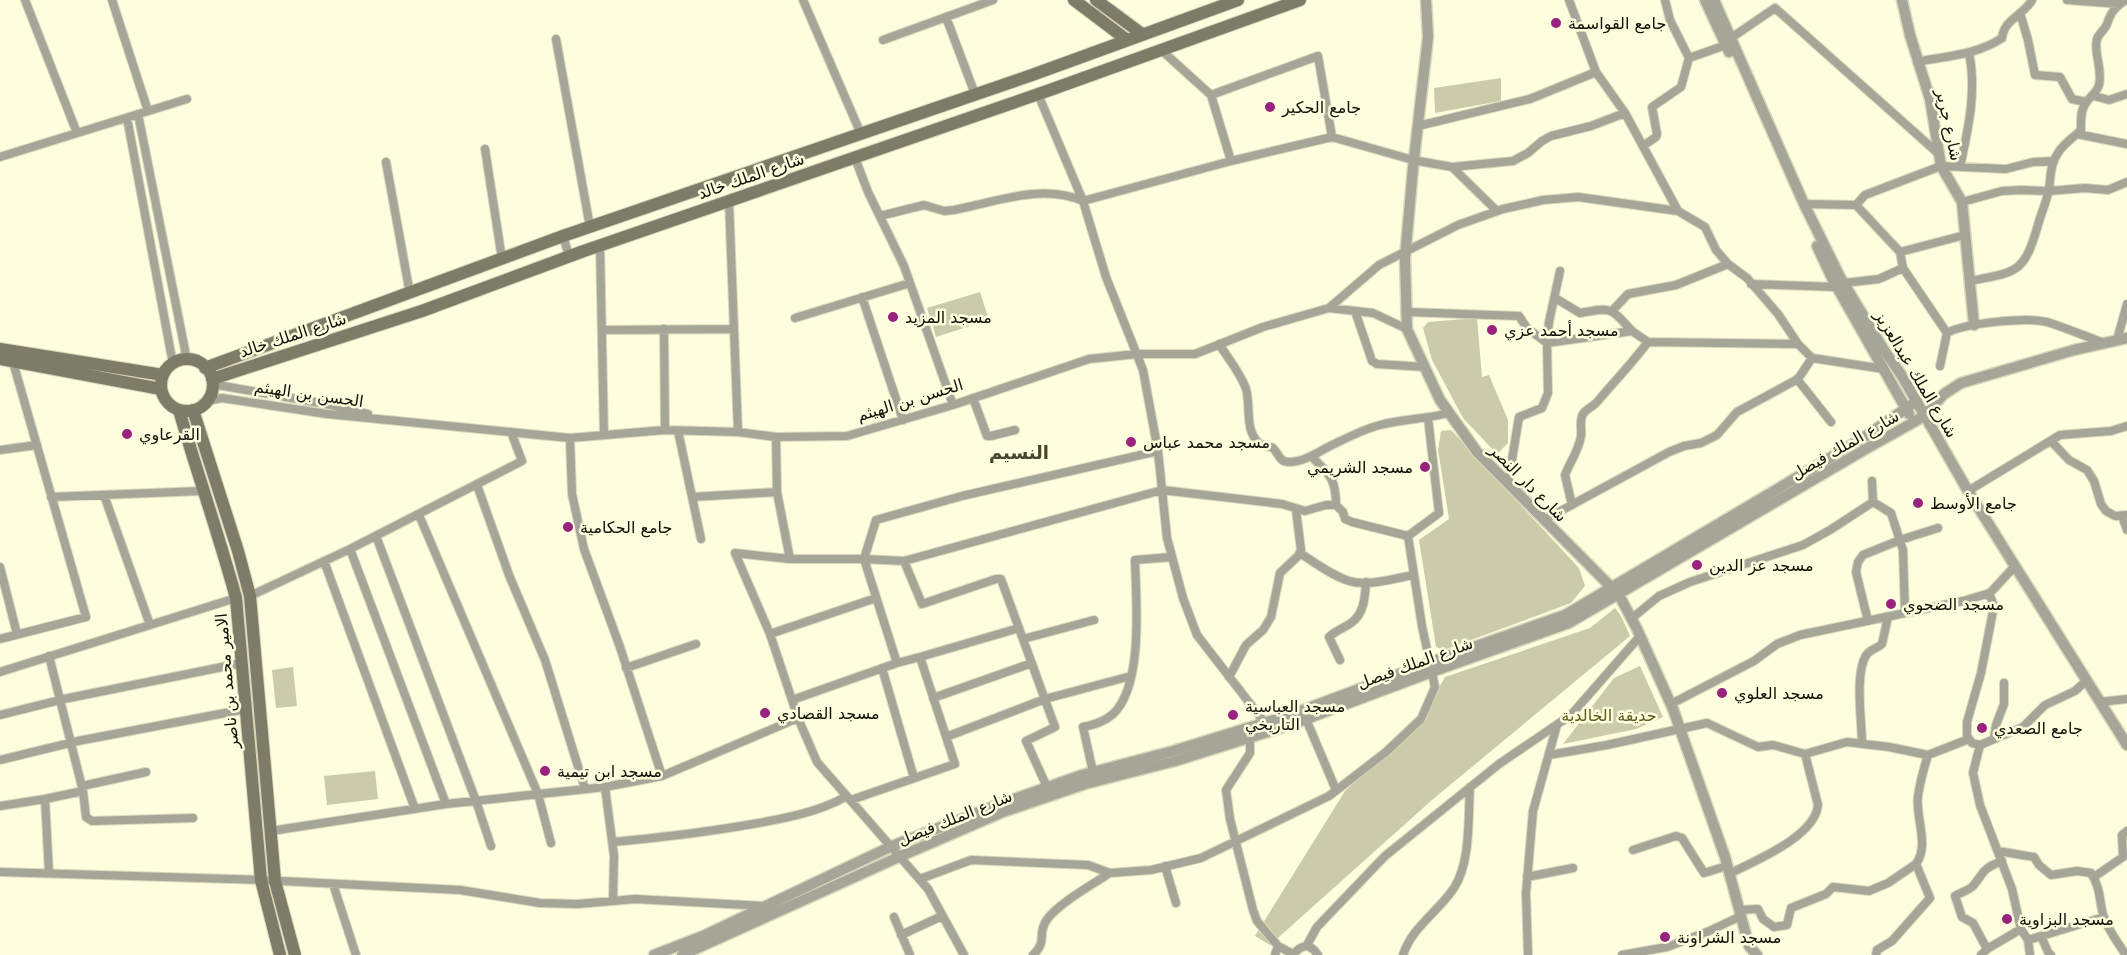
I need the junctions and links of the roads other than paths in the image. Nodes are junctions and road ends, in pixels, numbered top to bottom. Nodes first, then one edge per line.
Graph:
1 (26, 0) edge
2 (112, 0) edge
3 (803, 0) edge
4 (993, 0) edge
5 (1074, 0) edge
6 (1096, 0) edge
7 (1238, 0) edge
8 (1300, 0) edge
9 (1426, 0) edge
10 (1569, 0) edge
11 (1665, 0) edge
12 (1705, 0) edge
13 (1714, 0) edge
14 (1767, 0) edge
15 (1902, 0) edge
16 (2032, 0) edge
17 (2067, 0) edge
18 (2123, 2) edge
19 (1774, 8) junction
20 (2020, 13) junction
21 (946, 17) junction
22 (1142, 34) junction
23 (556, 39) dead end
24 (882, 40) dead end
25 (1127, 40) junction
26 (1728, 42) junction
27 (1160, 49) junction
28 (1969, 53) junction
29 (1689, 58) junction
30 (1917, 62) junction
31 (1596, 72) junction
32 (975, 94) junction
33 (1038, 94) junction
34 (2127, 94) edge
35 (1211, 95) junction
36 (2094, 96) junction
37 (187, 99) dead end
38 (2086, 102) junction
39 (148, 111) junction
40 (1625, 113) junction
41 (138, 114) junction
42 (127, 117) junction
43 (1418, 126) junction
44 (77, 133) junction
45 (861, 134) junction
46 (2077, 134) junction
47 (1332, 136) junction
48 (2127, 144) edge
49 (1643, 146) junction
50 (485, 149) dead end
51 (0, 157) edge
52 (855, 158) junction
53 (1413, 160) junction
54 (1231, 161) junction
55 (1940, 161) junction
56 (2054, 161) junction
57 (386, 162) dead end
58 (1452, 167) junction
59 (1960, 167) junction
60 (2127, 183) edge
61 (2049, 191) junction
62 (729, 201) junction
63 (1083, 201) junction
64 (1962, 202) junction
65 (1804, 204) junction
66 (1856, 205) junction
67 (1497, 211) junction
68 (1678, 211) junction
69 (880, 216) junction
70 (590, 227) junction
71 (1965, 235) junction
72 (563, 236) junction
73 (600, 245) junction
74 (1406, 251) junction
75 (1899, 252) junction
76 (569, 256) junction
77 (502, 259) junction
78 (1728, 264) junction
79 (1903, 268) junction
80 (1560, 271) dead end
81 (1970, 281) junction
82 (910, 283) junction
83 (1752, 284) junction
84 (1840, 285) junction
85 (410, 294) junction
86 (862, 297) junction
87 (1555, 298) junction
88 (2127, 304) edge
89 (1329, 308) junction
90 (1354, 310) junction
91 (1613, 310) junction
92 (1407, 312) junction
93 (795, 318) dead end
94 (1974, 325) junction
95 (664, 329) junction
96 (734, 329) junction
97 (1407, 329) junction
98 (602, 330) junction
99 (1632, 331) junction
100 (1947, 333) junction
101 (2122, 339) edge
102 (1648, 342) junction
103 (1547, 343) junction
104 (2104, 343) junction
105 (1219, 344) junction
106 (1798, 344) junction
107 (0, 349) edge
108 (1137, 354) junction
109 (1812, 358) junction
110 (0, 359) edge
111 (187, 360) junction
112 (13, 362) junction
113 (173, 364) junction
114 (1940, 366) dead end
115 (1425, 367) junction
116 (1884, 369) junction
117 (163, 375) junction
118 (210, 377) junction
119 (1797, 379) junction
120 (161, 389) junction
121 (973, 398) junction
122 (207, 400) junction
123 (1917, 401) junction
124 (953, 405) junction
125 (1906, 408) junction
126 (179, 410) junction
127 (193, 410) junction
128 (1449, 412) junction
129 (1925, 415) junction
130 (1428, 418) junction
131 (903, 420) junction
132 (1831, 422) dead end
133 (1914, 422) junction
134 (406, 423) junction
135 (2127, 426) edge
136 (665, 430) junction
137 (1015, 430) dead end
138 (678, 431) junction
139 (511, 432) junction
140 (738, 432) junction
141 (604, 435) junction
142 (776, 437) junction
143 (570, 438) junction
144 (2051, 441) junction
145 (37, 445) junction
146 (0, 450) edge
147 (1158, 451) junction
148 (1311, 456) junction
149 (1872, 481) dead end
150 (1508, 484) junction
151 (477, 485) junction
152 (1162, 490) junction
153 (202, 491) junction
154 (1968, 491) junction
155 (777, 492) junction
156 (104, 495) junction
157 (51, 497) junction
158 (692, 497) junction
159 (1873, 502) junction
160 (1336, 505) junction
161 (1572, 505) junction
162 (1296, 510) junction
163 (418, 515) junction
164 (2125, 516) edge
165 (1544, 520) junction
166 (1938, 528) dead end
167 (2127, 530) edge
168 (375, 536) junction
169 (1408, 536) junction
170 (702, 539) dead end
171 (1900, 540) junction
172 (350, 549) junction
173 (1300, 553) junction
174 (1172, 557) junction
175 (790, 559) junction
176 (864, 559) junction
177 (324, 561) junction
178 (904, 561) junction
179 (2015, 566) junction
180 (0, 567) edge
181 (1414, 575) junction
182 (1366, 582) junction
183 (1615, 592) junction
184 (1989, 593) junction
185 (250, 596) junction
186 (236, 598) junction
187 (876, 598) junction
188 (1905, 613) junction
189 (1888, 616) junction
190 (1631, 618) junction
191 (1094, 620) dead end
192 (1868, 621) junction
193 (150, 625) junction
194 (1019, 628) junction
195 (17, 634) junction
196 (770, 634) junction
197 (1640, 636) junction
198 (0, 639) edge
199 (1023, 639) junction
200 (696, 644) dead end
201 (49, 656) junction
202 (920, 657) junction
203 (1340, 660) dead end
204 (242, 663) junction
205 (897, 663) junction
206 (1032, 663) junction
207 (1431, 667) junction
208 (626, 668) junction
209 (882, 668) junction
210 (0, 672) edge
211 (1131, 676) junction
212 (1229, 677) junction
213 (2086, 681) junction
214 (2004, 683) dead end
215 (933, 698) junction
216 (60, 699) junction
217 (1045, 699) junction
218 (2127, 699) edge
219 (792, 700) junction
220 (2100, 702) junction
221 (1671, 704) junction
222 (246, 709) junction
223 (0, 715) edge
224 (798, 718) junction
225 (1306, 719) junction
226 (1265, 723) junction
227 (1557, 725) junction
228 (1680, 730) junction
229 (946, 737) junction
230 (1250, 738) junction
231 (1969, 739) junction
232 (1994, 739) junction
233 (71, 742) junction
234 (1862, 744) junction
235 (1980, 745) junction
236 (2127, 745) edge
237 (1805, 754) junction
238 (1549, 755) junction
239 (1928, 755) junction
240 (0, 760) edge
241 (146, 772) dead end
242 (1093, 772) junction
243 (662, 776) junction
244 (914, 778) junction
245 (605, 787) junction
246 (1047, 787) junction
247 (1470, 787) junction
248 (82, 789) junction
249 (585, 789) junction
250 (1336, 790) junction
251 (538, 794) junction
252 (849, 798) junction
253 (45, 799) junction
254 (476, 801) junction
255 (446, 804) junction
256 (0, 806) edge
257 (415, 809) junction
258 (193, 818) dead end
259 (271, 831) junction
260 (2127, 831) edge
261 (613, 842) junction
262 (1237, 842) junction
263 (551, 843) dead end
264 (490, 846) dead end
265 (892, 846) junction
266 (1633, 850) dead end
267 (1998, 851) junction
268 (901, 856) junction
269 (2002, 861) junction
270 (1916, 864) junction
271 (1165, 866) junction
272 (1573, 867) dead end
273 (1728, 870) junction
274 (0, 872) edge
275 (49, 873) junction
276 (1110, 873) junction
277 (1527, 877) junction
278 (2094, 877) junction
279 (920, 879) junction
280 (261, 880) junction
281 (275, 881) junction
282 (333, 884) junction
283 (613, 900) junction
284 (1176, 903) dead end
285 (765, 906) junction
286 (1740, 913) junction
287 (942, 916) junction
288 (894, 917) dead end
289 (2104, 917) junction
290 (2021, 929) junction
291 (902, 935) junction
292 (2041, 936) junction
293 (2028, 940) junction
294 (1307, 945) junction
295 (1278, 946) junction
296 (1747, 950) edge
297 (1984, 952) edge
298 (1293, 954) edge
299 (280, 955) edge
300 (295, 955) edge
301 (356, 955) edge
302 (654, 955) edge
303 (682, 955) edge
304 (910, 955) edge
305 (964, 955) edge
306 (1032, 955) edge
307 (1275, 955) edge
308 (1318, 955) edge
309 (1403, 955) edge
310 (1528, 955) edge
311 (1622, 955) edge
312 (1757, 955) edge
313 (1876, 955) edge
314 (2030, 955) edge
315 (2052, 955) edge
316 (2126, 955) edge

1 - 44 street
2 - 39 street
3 - 45 street
4 - 21 street
5 - 25 main road
6 - 22 main road
7 - 22 main road, شارع الملك خالد
8 - 27 main road, شارع الملك خالد
9 - 43 street, شارع دار النصر
10 - 31 street
11 - 29 street
12 - 26 street, شارع الملك عبدالعزيز
13 - 26 street, شارع الملك عبدالعزيز
14 - 19 street
15 - 30 street, شارع جرير
16 - 20 street
17 - 18 street
18 - 36 street
19 - 26 street
19 - 55 street
20 - 28 street
20 - 38 street
21 - 24 street
21 - 32 street
22 - 25 main road, شارع الملك خالد
23 - 70 street
25 - 32 main road, شارع الملك خالد
26 - 29 street
26 - 65 street, شارع الملك عبدالعزيز
26 - 84 street, شارع الملك عبدالعزيز
27 - 33 main road, شارع الملك خالد
27 - 35 street
28 - 30 street
28 - 59 street
29 - 49 street
30 - 55 street, شارع جرير
31 - 40 street
31 - 43 street
32 - 45 main road, شارع الملك خالد
33 - 52 main road, شارع الملك خالد
33 - 63 street
34 - 36 street
35 - 47 street
35 - 54 street
36 - 38 street
37 - 39 street
38 - 46 street
39 - 41 street
40 - 49 street
40 - 58 street
41 - 42 street
41 - 111 street
42 - 44 street
42 - 113 street
43 - 53 street, شارع دار النصر
44 - 51 street
45 - 70 main road, شارع الملك خالد
46 - 48 street
46 - 56 street
47 - 53 street
47 - 54 street
49 - 68 street
50 - 77 street
52 - 62 main road, شارع الملك خالد
52 - 69 street
53 - 58 street
53 - 74 street, شارع دار النصر
54 - 63 street
55 - 59 street
55 - 64 street, شارع جرير
55 - 66 street
56 - 59 street
56 - 61 street
57 - 85 street
58 - 67 street
60 - 61 street
61 - 64 street
61 - 81 street
62 - 73 main road, شارع الملك خالد
62 - 96 street
63 - 69 street
63 - 108 street
64 - 71 street, شارع جرير
65 - 66 street
65 - 84 street, شارع الملك عبدالعزيز
66 - 75 street
67 - 68 street
67 - 74 street
68 - 78 street
69 - 82 street
70 - 72 main road, شارع الملك خالد
71 - 75 street
71 - 81 street, شارع جرير
72 - 76 street
72 - 77 main road, شارع الملك خالد
73 - 76 main road, شارع الملك خالد
73 - 98 street
74 - 89 street
74 - 92 street, شارع دار النصر
75 - 79 street
76 - 118 main road, شارع الملك خالد
77 - 85 main road, شارع الملك خالد
78 - 83 street
78 - 91 street
79 - 84 street
79 - 100 street
80 - 87 street
81 - 94 street, شارع جرير
82 - 86 street
82 - 124 street
83 - 84 street
83 - 106 street
84 - 116 street, شارع الملك عبدالعزيز
84 - 123 street, شارع الملك عبدالعزيز
85 - 118 main road, شارع الملك خالد
86 - 93 street
86 - 131 street
87 - 91 street
87 - 103 street
88 - 101 street
89 - 90 street, الحسن بن الهيثم
89 - 105 street, الحسن بن الهيثم
90 - 97 street, الحسن بن الهيثم
90 - 115 street
91 - 99 street
92 - 97 street, شارع دار النصر
92 - 103 street
94 - 100 street
94 - 104 street
95 - 96 street
95 - 98 street
95 - 136 street
96 - 140 street
97 - 115 street, شارع دار النصر
98 - 141 street
99 - 102 street
99 - 103 street
100 - 114 street
101 - 104 street, شارع الملك فيصل
102 - 106 street
102 - 161 street
103 - 150 street
104 - 129 street, شارع الملك فيصل
105 - 108 street, الحسن بن الهيثم
105 - 148 street
106 - 109 street
107 - 117 main road
108 - 121 street, الحسن بن الهيثم
108 - 147 street
109 - 116 street
109 - 119 street
110 - 112 main road
111 - 113 main road
111 - 118 main road
112 - 120 main road
112 - 145 street
113 - 117 main road
115 - 128 street, شارع دار النصر
116 - 125 street, شارع الملك عبدالعزيز
117 - 120 main road
118 - 122 main road
118 - 134 street, الحسن بن الهيثم
119 - 132 street
119 - 161 street
120 - 126 main road
121 - 124 street, الحسن بن الهيثم
121 - 137 street
122 - 127 main road
122 - 134 street, الحسن بن الهيثم
123 - 125 street
123 - 129 street, شارع الملك عبدالعزيز
124 - 131 street, الحسن بن الهيثم
125 - 133 street, شارع الملك عبدالعزيز
125 - 183 street
126 - 127 main road
126 - 153 main road, الامير محمد بن ناصر
127 - 185 main road, الامير محمد بن ناصر
128 - 130 street
128 - 150 street, شارع دار النصر
129 - 133 street, شارع الملك فيصل
129 - 154 street, شارع الملك عبدالعزيز
130 - 148 street
130 - 169 street
131 - 142 street, الحسن بن الهيثم
133 - 183 street, شارع الملك فيصل
134 - 139 street, الحسن بن الهيثم
135 - 144 street
136 - 138 street, الحسن بن الهيثم
136 - 141 street, الحسن بن الهيثم
138 - 140 street, الحسن بن الهيثم
138 - 158 street
139 - 143 street, الحسن بن الهيثم
139 - 151 street
140 - 142 street, الحسن بن الهيثم
141 - 143 street, الحسن بن الهيثم
142 - 155 street
143 - 208 street
144 - 154 street
144 - 164 street
145 - 146 street
145 - 157 street
147 - 152 street
147 - 176 street
148 - 160 street
149 - 159 street
150 - 165 street, شارع دار النصر
151 - 163 street
151 - 249 street
152 - 162 street
152 - 174 street
152 - 178 street
153 - 156 street
153 - 186 main road, الامير محمد بن ناصر
154 - 179 street, شارع الملك عبدالعزيز
155 - 158 street
155 - 175 street
156 - 157 street
156 - 193 street
157 - 195 street
158 - 170 street
159 - 171 street
159 - 190 street
160 - 162 street
160 - 169 street
161 - 165 street
162 - 173 street
163 - 168 street
163 - 251 street
164 - 167 street
165 - 183 street, شارع دار النصر
166 - 171 street
168 - 172 street
168 - 254 street
169 - 181 street
171 - 188 street
171 - 192 street
172 - 177 street
172 - 255 street
173 - 182 street
173 - 212 street
174 - 211 street
174 - 212 street
175 - 176 street
175 - 196 street
176 - 178 street
176 - 187 street
177 - 185 street
177 - 257 street
178 - 194 street
179 - 184 street
179 - 213 street, شارع الملك عبدالعزيز
180 - 195 street
181 - 182 street
181 - 207 street
182 - 203 street
183 - 190 street, شارع دار النصر
183 - 207 street, شارع الملك فيصل
184 - 188 street
184 - 231 street
185 - 259 main road, الامير محمد بن ناصر
186 - 193 street
186 - 204 main road, الامير محمد بن ناصر
187 - 196 street
187 - 205 street
188 - 189 street
189 - 192 street
189 - 234 street
190 - 197 street, شارع دار النصر
191 - 199 street
192 - 221 street
193 - 201 street
194 - 199 street
194 - 202 street
195 - 198 street
196 - 219 street
197 - 221 street, شارع دار النصر
197 - 227 street
199 - 206 street
200 - 208 street
201 - 210 street
201 - 216 street
202 - 205 street
202 - 215 street
204 - 216 street
204 - 222 main road, الامير محمد بن ناصر
205 - 209 street
206 - 215 street
206 - 217 street
207 - 225 street, شارع الملك فيصل
207 - 226 street, شارع الملك فيصل
207 - 250 street
208 - 243 street
209 - 219 street
209 - 244 street
211 - 217 street
211 - 242 street
212 - 226 street
213 - 220 street, شارع الملك عبدالعزيز
213 - 232 street
214 - 232 street
215 - 229 street
216 - 223 street
216 - 233 street
217 - 229 street
217 - 246 street
218 - 220 street
219 - 224 street
220 - 236 street, شارع الملك عبدالعزيز
221 - 228 street, شارع دار النصر
222 - 233 street
222 - 280 main road, الامير محمد بن ناصر
224 - 243 street
224 - 252 street
225 - 230 street, شارع الملك فيصل
225 - 250 street
226 - 242 street, شارع الملك فيصل
227 - 238 street
227 - 247 street
228 - 237 street
228 - 238 street
228 - 273 street, شارع دار النصر
229 - 244 street
230 - 262 street
230 - 268 street, شارع الملك فيصل
231 - 235 street
231 - 239 street
232 - 235 street
233 - 240 street
233 - 248 street
234 - 237 street
234 - 239 street
235 - 267 street
237 - 273 street
238 - 277 street
239 - 270 street
241 - 248 street
242 - 246 street, شارع الملك فيصل
243 - 245 street
244 - 252 street
245 - 249 street
245 - 261 street
246 - 265 street, شارع الملك فيصل
247 - 294 street
247 - 309 street
248 - 253 street
248 - 258 street
249 - 251 street
250 - 262 street
251 - 254 street
251 - 263 street
252 - 261 street
252 - 265 street
253 - 256 street
253 - 275 street
254 - 255 street
254 - 264 street
255 - 257 street
257 - 259 street
259 - 281 main road, الامير محمد بن ناصر
260 - 278 street
261 - 283 street
262 - 271 street
262 - 295 street
265 - 268 street
265 - 285 street, شارع الملك فيصل
266 - 273 street
267 - 269 street
267 - 278 street
268 - 279 street
268 - 303 street, شارع الملك فيصل
269 - 290 street
269 - 297 street
270 - 286 street
270 - 313 street
271 - 276 street
271 - 284 street
272 - 277 street
273 - 286 street, شارع دار النصر
274 - 275 street
275 - 280 street
276 - 279 street
276 - 306 street
277 - 310 street
278 - 289 street
279 - 287 street
280 - 281 street
280 - 299 main road, الامير محمد بن ناصر
281 - 282 street
281 - 300 main road, الامير محمد بن ناصر
282 - 283 street
282 - 301 street
283 - 285 street
285 - 302 street, شارع الملك فيصل
286 - 296 street, شارع دار النصر
286 - 311 street
287 - 291 street
287 - 305 street
288 - 291 street
289 - 292 street
289 - 316 street
290 - 293 street
290 - 297 street
291 - 304 street
292 - 293 street
292 - 315 street
293 - 314 street
294 - 298 street
294 - 308 street
295 - 298 street
295 - 307 street
296 - 312 street, شارع دار النصر

